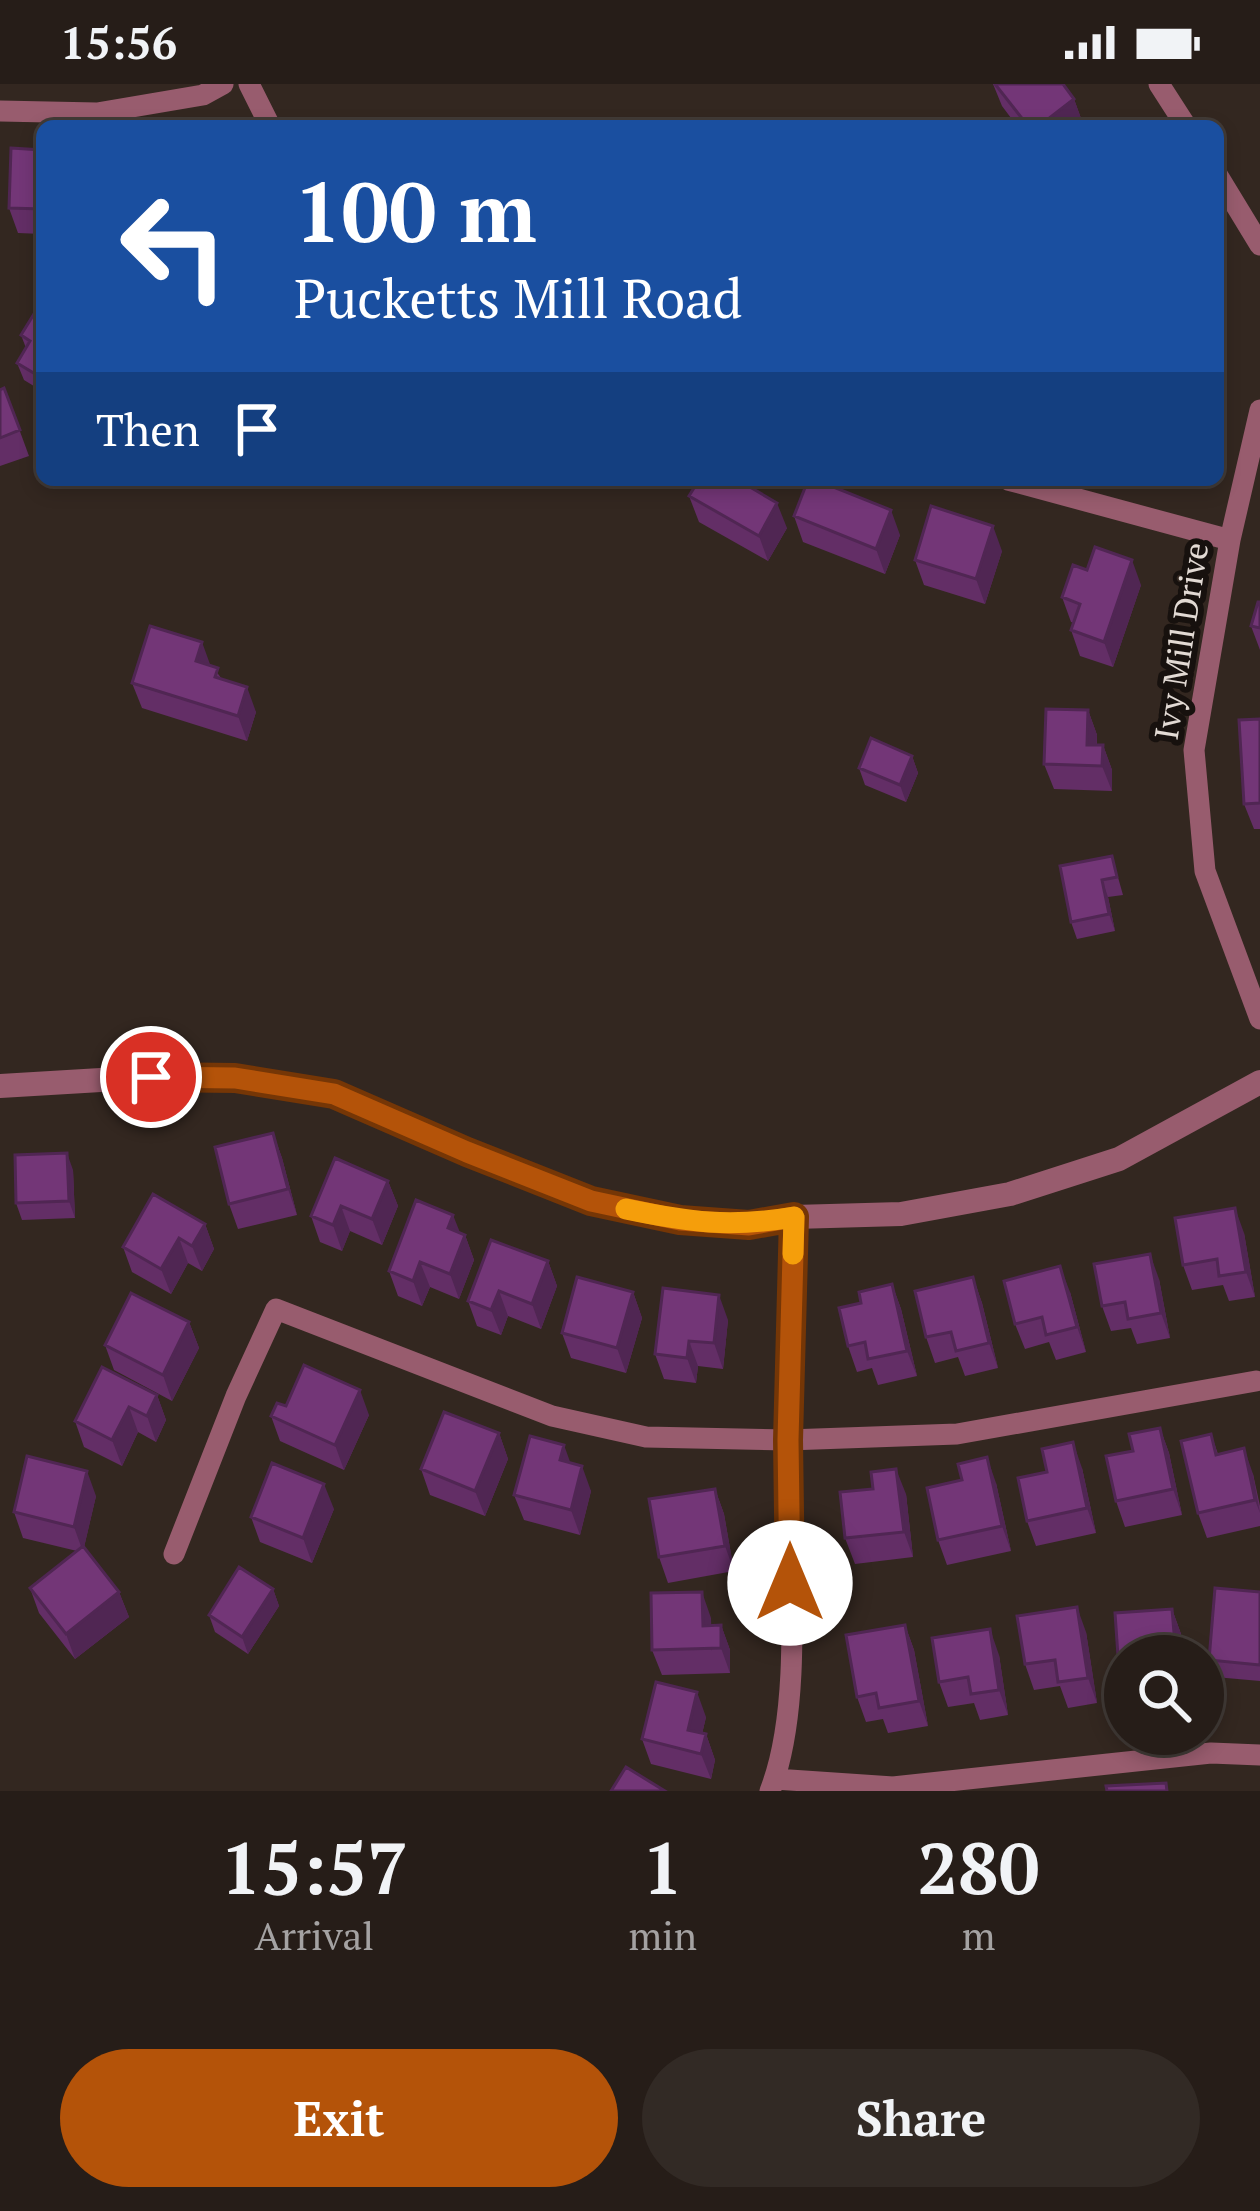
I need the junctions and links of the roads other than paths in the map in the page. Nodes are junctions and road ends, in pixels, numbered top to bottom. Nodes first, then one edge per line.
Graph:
1 (223, 84) edge
2 (249, 84) edge
3 (1160, 84) edge
4 (0, 111) edge
5 (267, 120) edge
6 (1182, 120) edge
7 (1224, 186) edge
8 (1260, 244) edge
9 (1260, 410) edge
10 (1030, 486) edge
11 (1230, 540) junction
12 (1260, 1019) edge
13 (1260, 1082) edge
14 (0, 1086) edge
15 (794, 1217) junction
16 (1256, 1382) dead end
17 (788, 1440) junction
18 (174, 1554) dead end
19 (1260, 1755) edge
20 (773, 1785) edge

1 - 4 street
2 - 5 street
3 - 6 street
7 - 8 street
9 - 11 street, Ivy Mill Drive
10 - 11 street
11 - 12 street, Ivy Mill Drive
13 - 15 street
14 - 15 street
15 - 17 street
16 - 17 street
17 - 18 street
17 - 20 street
19 - 20 street

